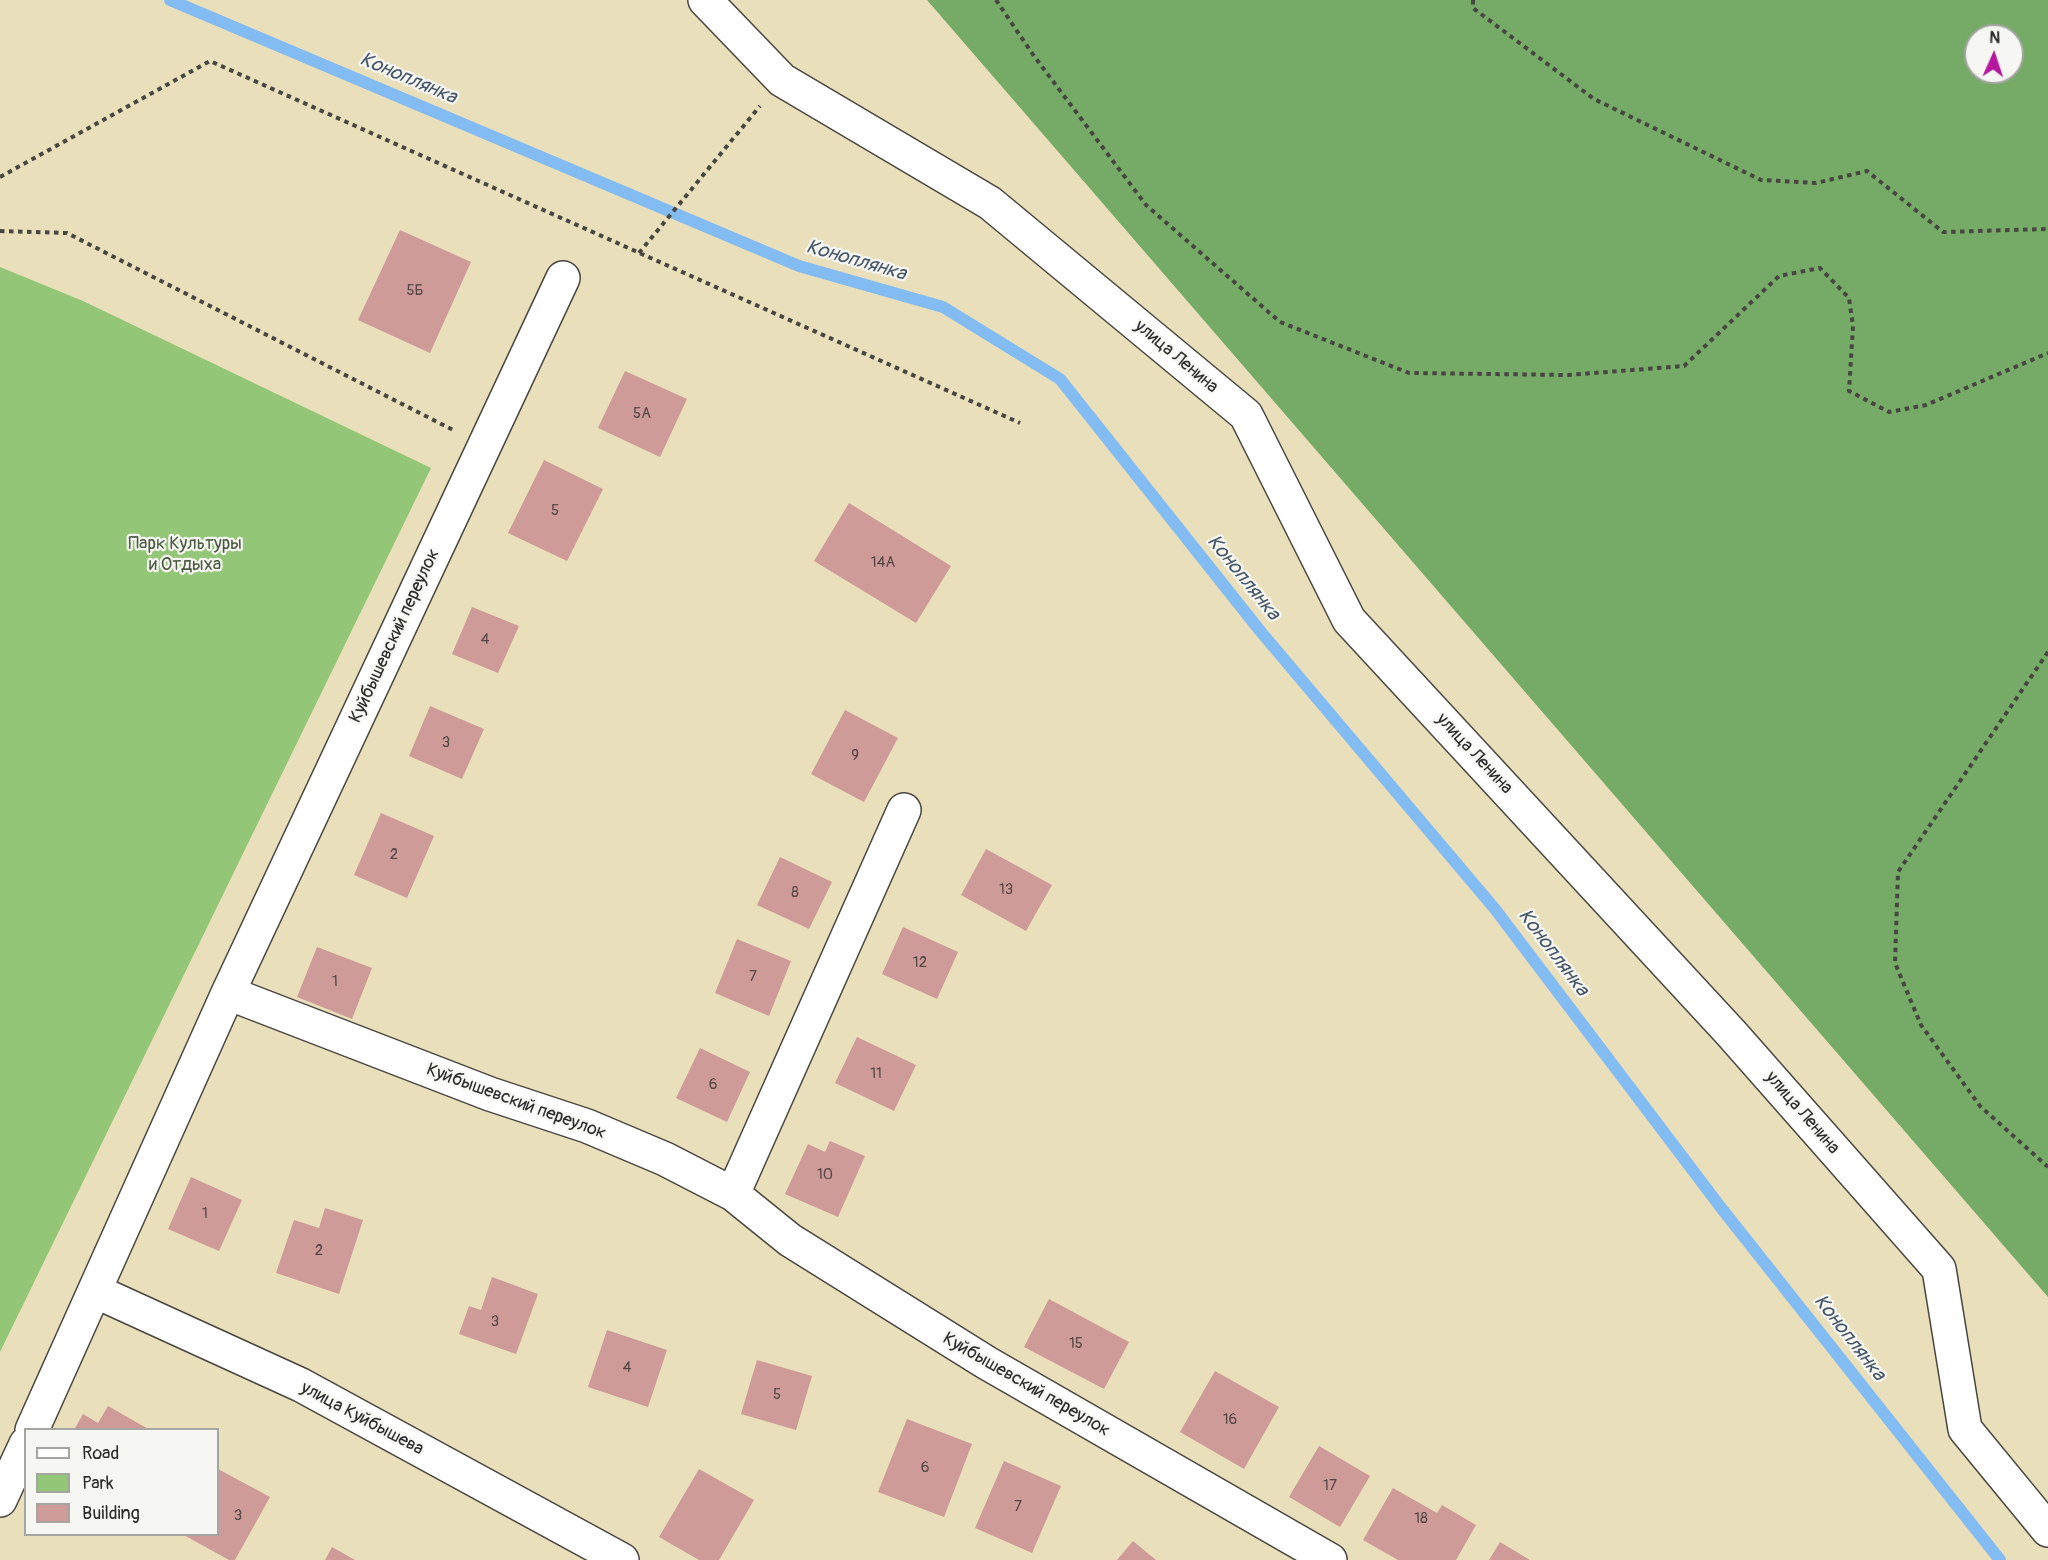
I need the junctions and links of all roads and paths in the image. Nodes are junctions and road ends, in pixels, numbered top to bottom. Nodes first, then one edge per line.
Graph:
1 (705, 0) edge
2 (996, 0) edge
3 (1473, 0) edge
4 (782, 80) junction
5 (0, 177) edge
6 (2048, 229) edge
7 (0, 231) edge
8 (639, 253) junction
9 (563, 278) dead end
10 (2048, 353) edge
11 (1020, 423) dead end
12 (484, 446) junction
13 (2048, 652) edge
14 (904, 810) dead end
15 (228, 993) junction
16 (2048, 1167) edge
17 (733, 1194) junction
18 (95, 1291) junction
19 (33, 1428) edge
20 (24, 1448) edge
21 (0, 1500) edge
22 (2048, 1530) edge
23 (622, 1560) edge
24 (1330, 1560) edge

1 - 4 street, улица Ленина
2 - 10 path
3 - 6 path
4 - 8 path
4 - 22 street, улица Ленина
5 - 8 path
7 - 12 path
8 - 11 path
9 - 12 street, Куйбышевский переулок
12 - 15 street, Куйбышевский переулок
13 - 16 path
14 - 17 street
15 - 17 street, Куйбышевский переулок
15 - 18 street, Куйбышевский переулок
17 - 24 street, Куйбышевский переулок
18 - 19 street, Куйбышевский переулок
18 - 23 street, улица Куйбышева
20 - 21 street

